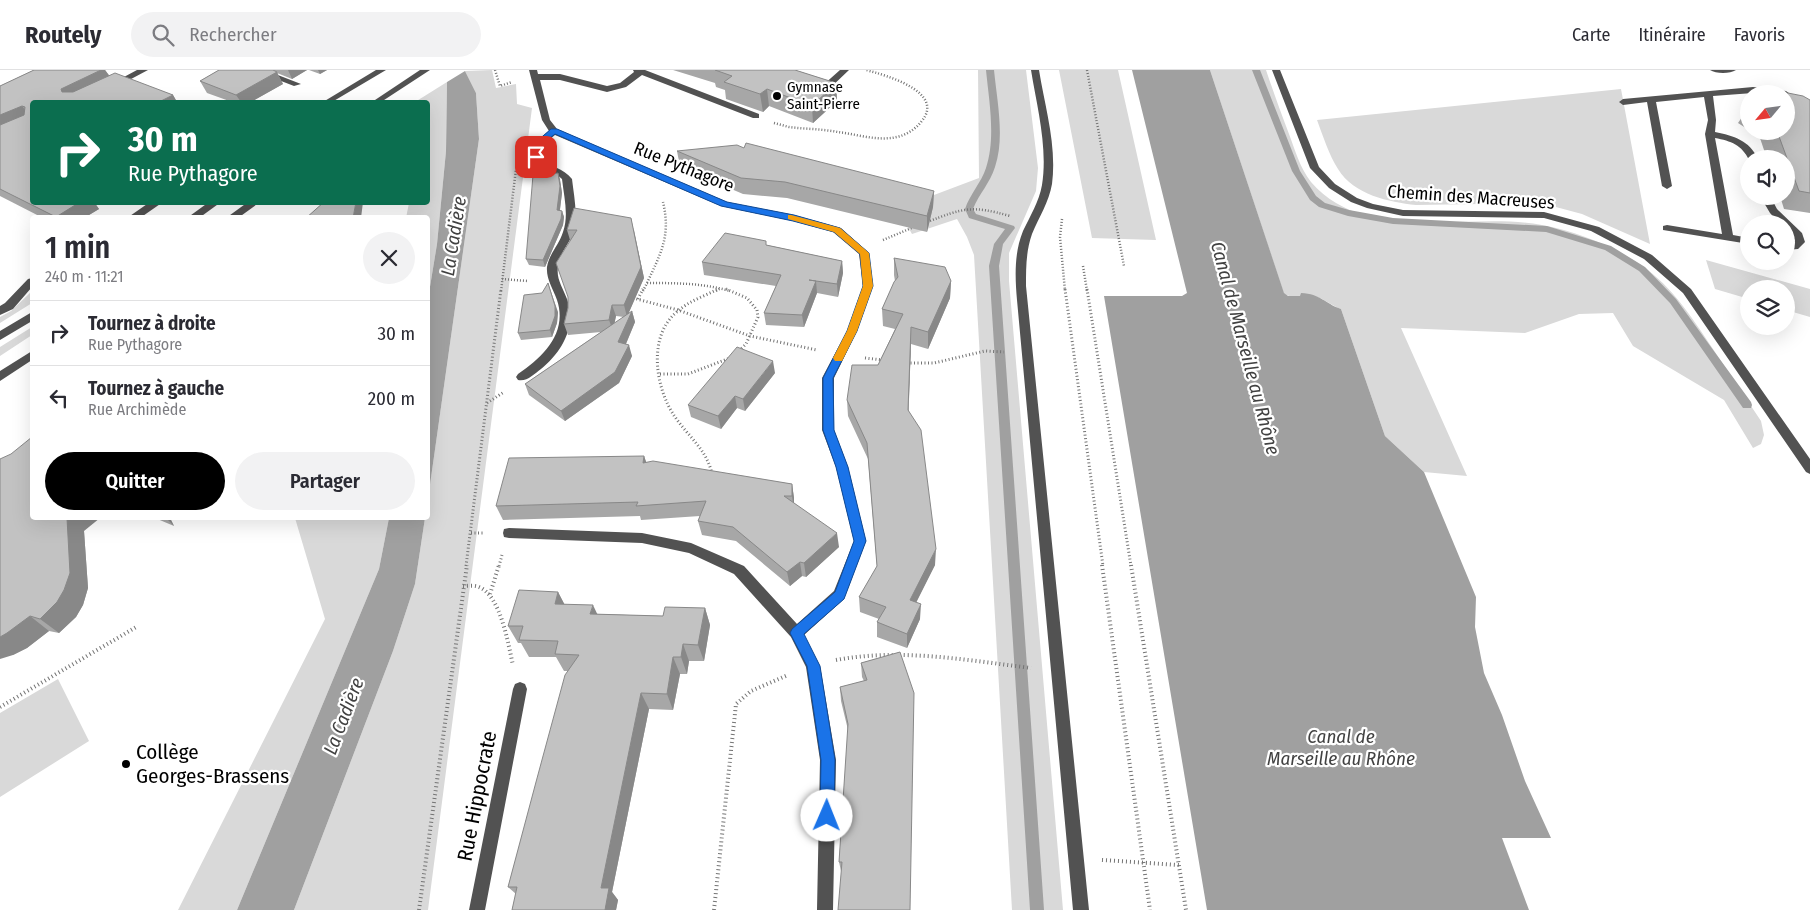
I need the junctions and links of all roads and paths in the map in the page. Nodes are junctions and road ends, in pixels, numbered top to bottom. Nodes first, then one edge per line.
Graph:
1 (144, 70) edge
2 (257, 70) edge
3 (382, 70) edge
4 (426, 70) edge
5 (495, 70) edge
6 (845, 70) edge
7 (866, 70) edge
8 (1035, 70) edge
9 (1086, 70) edge
10 (1276, 70) edge
11 (1714, 70) edge
12 (1732, 70) edge
13 (639, 71) edge
14 (533, 74) edge
15 (510, 76) dead end
16 (297, 84) dead end
17 (825, 88) edge
18 (100, 90) edge
19 (1740, 91) edge
20 (1708, 93) junction
21 (1650, 99) junction
22 (330, 100) edge
23 (379, 100) edge
24 (1623, 102) dead end
25 (756, 116) joint
26 (554, 131) junction
27 (1710, 134) junction
28 (1750, 150) edge
29 (517, 161) dead end
30 (653, 174) junction
31 (1666, 186) dead end
32 (153, 205) edge
33 (212, 205) edge
34 (250, 205) edge
35 (137, 215) edge
36 (196, 215) edge
37 (236, 215) edge
38 (1062, 216) dead end
39 (1033, 222) junction
40 (1667, 228) dead end
41 (1795, 232) edge
42 (1728, 238) junction
43 (1740, 240) edge
44 (1795, 246) edge
45 (859, 249) junction
46 (1083, 266) dead end
47 (1124, 266) dead end
48 (502, 279) junction
49 (30, 283) edge
50 (555, 284) junction
51 (647, 284) junction
52 (721, 288) junction
53 (630, 297) edge
54 (638, 299) junction
55 (678, 310) junction
56 (0, 311) edge
57 (30, 317) edge
58 (0, 336) edge
59 (750, 336) junction
60 (1027, 352) junction
61 (840, 355) junction
62 (30, 357) edge
63 (889, 361) edge
64 (898, 362) edge
65 (660, 374) junction
66 (0, 377) edge
67 (522, 377) dead end
68 (1810, 469) edge
69 (713, 476) edge
70 (509, 533) dead end
71 (463, 586) junction
72 (138, 626) dead end
73 (796, 633) junction
74 (813, 666) junction
75 (1058, 670) junction
76 (520, 689) joint
77 (0, 707) edge
78 (1077, 858) junction
79 (1143, 862) junction
80 (1179, 866) junction
81 (419, 910) edge
82 (477, 910) edge
83 (714, 910) edge
84 (825, 910) edge
85 (1081, 910) edge
86 (1150, 910) edge
87 (1186, 910) edge

1 - 18 street
2 - 16 street
3 - 22 street
4 - 23 street
5 - 15 path
6 - 17 street
7 - 25 path
8 - 39 street
9 - 47 path
10 - 68 street, Chemin des Macreuses
11 - 12 street
13 - 14 street
13 - 25 street
14 - 26 street
19 - 20 street
20 - 21 street
20 - 27 street
21 - 24 street
21 - 31 street
26 - 30 street, Rue Pythagore
26 - 50 street
27 - 28 street
27 - 42 street
29 - 48 path
30 - 45 street, Rue Pythagore
30 - 51 path
32 - 35 street
33 - 36 street
34 - 37 street
38 - 79 path
39 - 45 path
39 - 60 street
40 - 42 street
41 - 44 street
42 - 43 street
45 - 61 street
46 - 80 path
48 - 50 path
48 - 71 path
49 - 56 street
50 - 67 street
51 - 52 path
51 - 54 path
52 - 55 path
52 - 59 path
53 - 54 path
54 - 55 path
55 - 59 path
55 - 65 path
57 - 58 street
59 - 61 path
59 - 65 path
60 - 64 path
60 - 75 street
61 - 63 path
61 - 73 street
62 - 66 street
65 - 69 path
70 - 73 street
71 - 76 path
71 - 81 path
72 - 77 path
73 - 74 street
74 - 75 path
74 - 83 path
74 - 84 street
75 - 78 street
76 - 82 street, Rue Hippocrate
78 - 79 path
78 - 85 street
79 - 80 path
79 - 86 path
80 - 87 path

